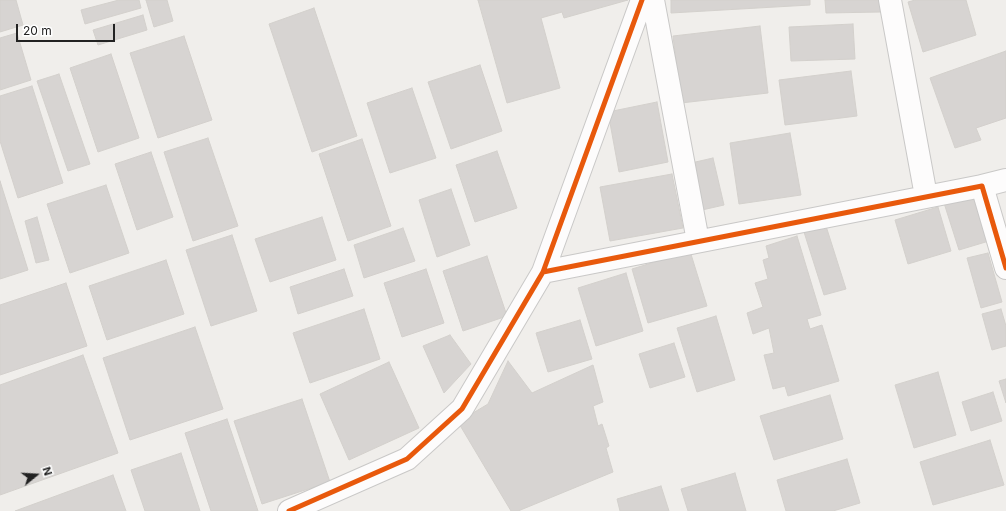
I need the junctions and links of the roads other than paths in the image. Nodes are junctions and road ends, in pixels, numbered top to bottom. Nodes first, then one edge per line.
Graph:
1 (642, 0) edge
2 (653, 0) edge
3 (890, 0) edge
4 (1006, 180) edge
5 (982, 186) junction
6 (926, 196) junction
7 (698, 241) junction
8 (1006, 268) edge
9 (543, 272) junction
10 (289, 511) edge

1 - 9 street
2 - 7 street
3 - 6 street
4 - 5 street
5 - 6 street
5 - 8 street
6 - 7 street
7 - 9 street
9 - 10 street

